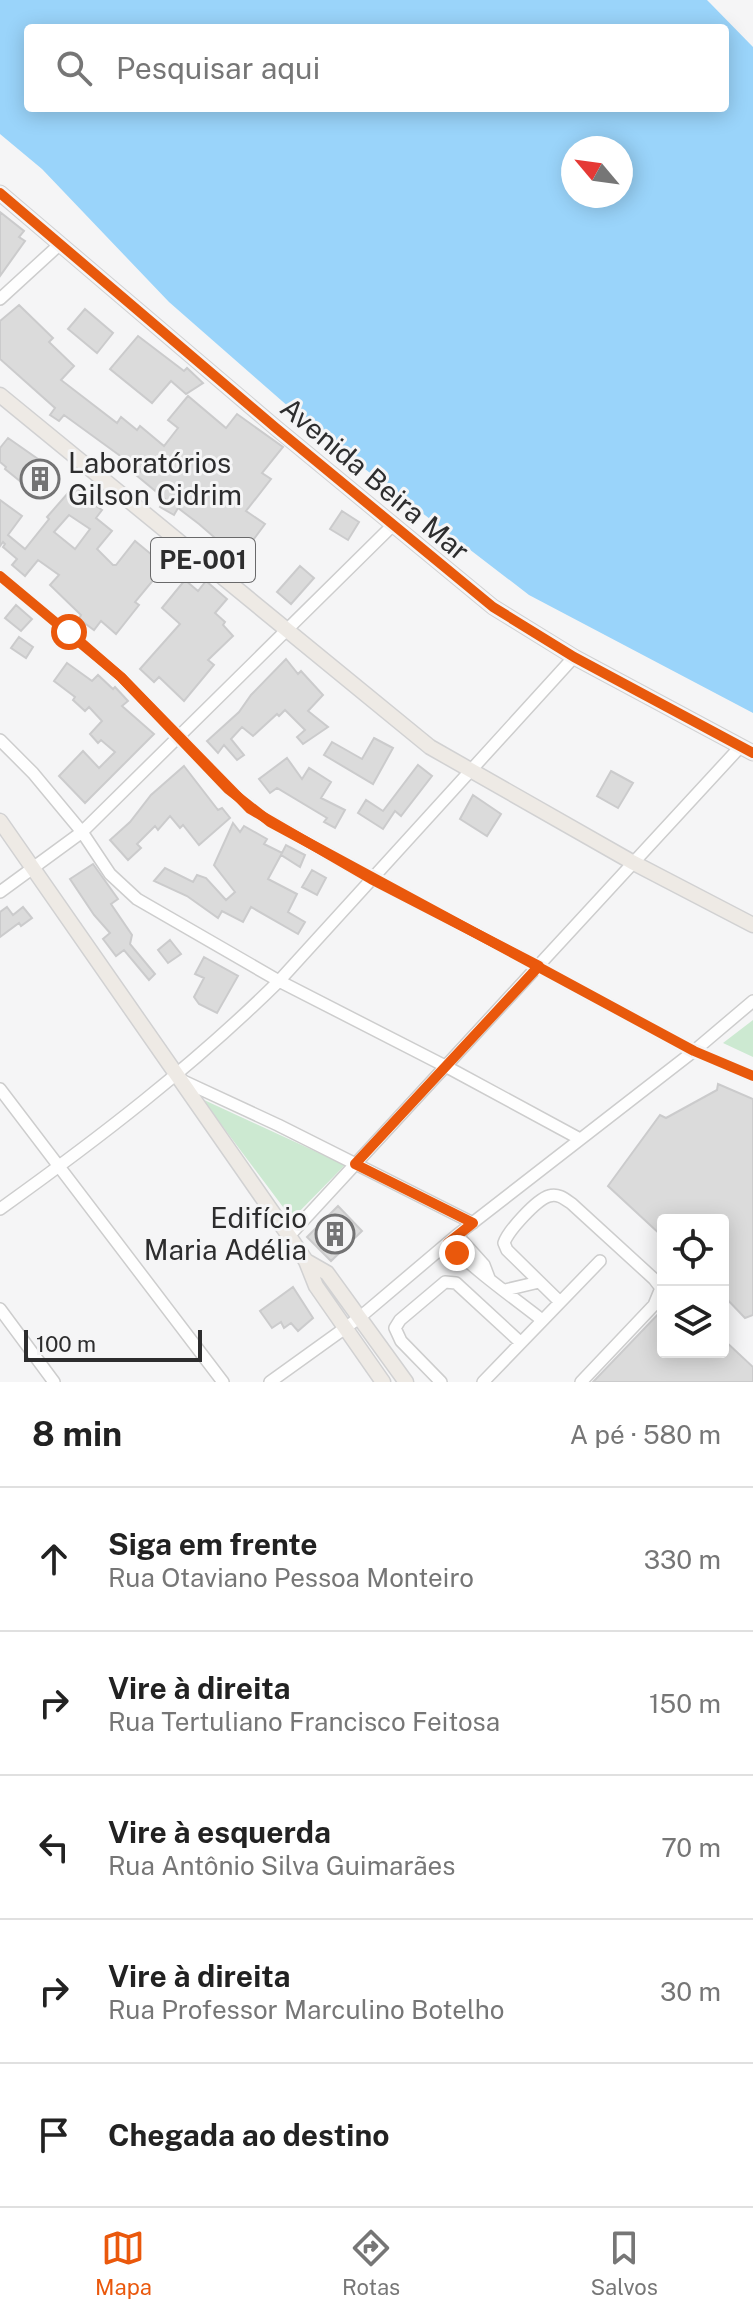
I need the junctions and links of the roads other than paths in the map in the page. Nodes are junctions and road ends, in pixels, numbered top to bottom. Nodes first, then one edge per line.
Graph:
1 (0, 193) edge
2 (59, 245) junction
3 (0, 299) edge
4 (0, 395) edge
5 (394, 524) junction
6 (0, 576) edge
7 (288, 629) junction
8 (574, 657) junction
9 (179, 737) junction
10 (0, 740) edge
11 (747, 750) edge
12 (470, 772) junction
13 (0, 821) edge
14 (82, 832) junction
15 (632, 862) junction
16 (32, 867) junction
17 (371, 879) junction
18 (0, 892) edge
19 (753, 925) edge
20 (539, 966) junction
21 (279, 981) junction
22 (753, 1001) edge
23 (694, 1051) junction
24 (447, 1067) junction
25 (753, 1076) edge
26 (177, 1077) junction
27 (0, 1089) edge
28 (580, 1139) junction
29 (355, 1164) junction
30 (58, 1167) junction
31 (0, 1209) edge
32 (473, 1223) junction
33 (289, 1236) junction
34 (452, 1239) junction
35 (306, 1261) junction
36 (600, 1261) dead end
37 (539, 1282) junction
38 (505, 1290) junction
39 (560, 1302) junction
40 (0, 1309) edge
41 (359, 1318) junction
42 (542, 1320) junction
43 (346, 1328) junction
44 (520, 1342) junction
45 (54, 1382) edge
46 (223, 1382) edge
47 (270, 1382) edge
48 (383, 1382) edge
49 (406, 1382) edge
50 (441, 1382) edge
51 (483, 1382) edge
52 (581, 1382) edge

1 - 2 main road, Avenida Beira Mar
2 - 3 street
2 - 5 main road, Avenida Beira Mar
4 - 7 main road, PE-001
5 - 7 street
5 - 8 main road, Avenida Beira Mar
6 - 9 street
7 - 9 street
7 - 12 main road, PE-001
8 - 11 main road, Avenida Beira Mar
8 - 12 street
9 - 14 street
9 - 17 street
10 - 14 street
11 - 15 street
12 - 15 main road, PE-001
12 - 17 street
13 - 16 main road
14 - 16 street
14 - 21 street
15 - 19 main road, PE-001
15 - 20 street
16 - 18 street
16 - 26 main road
17 - 20 street
17 - 21 street
20 - 23 street
20 - 24 street
21 - 24 street
21 - 26 street
22 - 23 street
23 - 25 street
23 - 28 street
24 - 28 street
24 - 29 street
26 - 29 street
26 - 30 street
26 - 33 main road
27 - 30 street
28 - 32 street
29 - 32 street
29 - 33 street
30 - 31 street
30 - 46 street
32 - 34 street
33 - 35 main road
34 - 38 street
34 - 41 street
35 - 41 main road
35 - 43 main road
36 - 39 street
37 - 38 street
37 - 39 street
37 - 52 street
38 - 42 street
39 - 42 street
40 - 45 street
41 - 43 street
41 - 49 main road
42 - 44 street
43 - 47 street
43 - 48 main road
44 - 50 street
44 - 51 street

